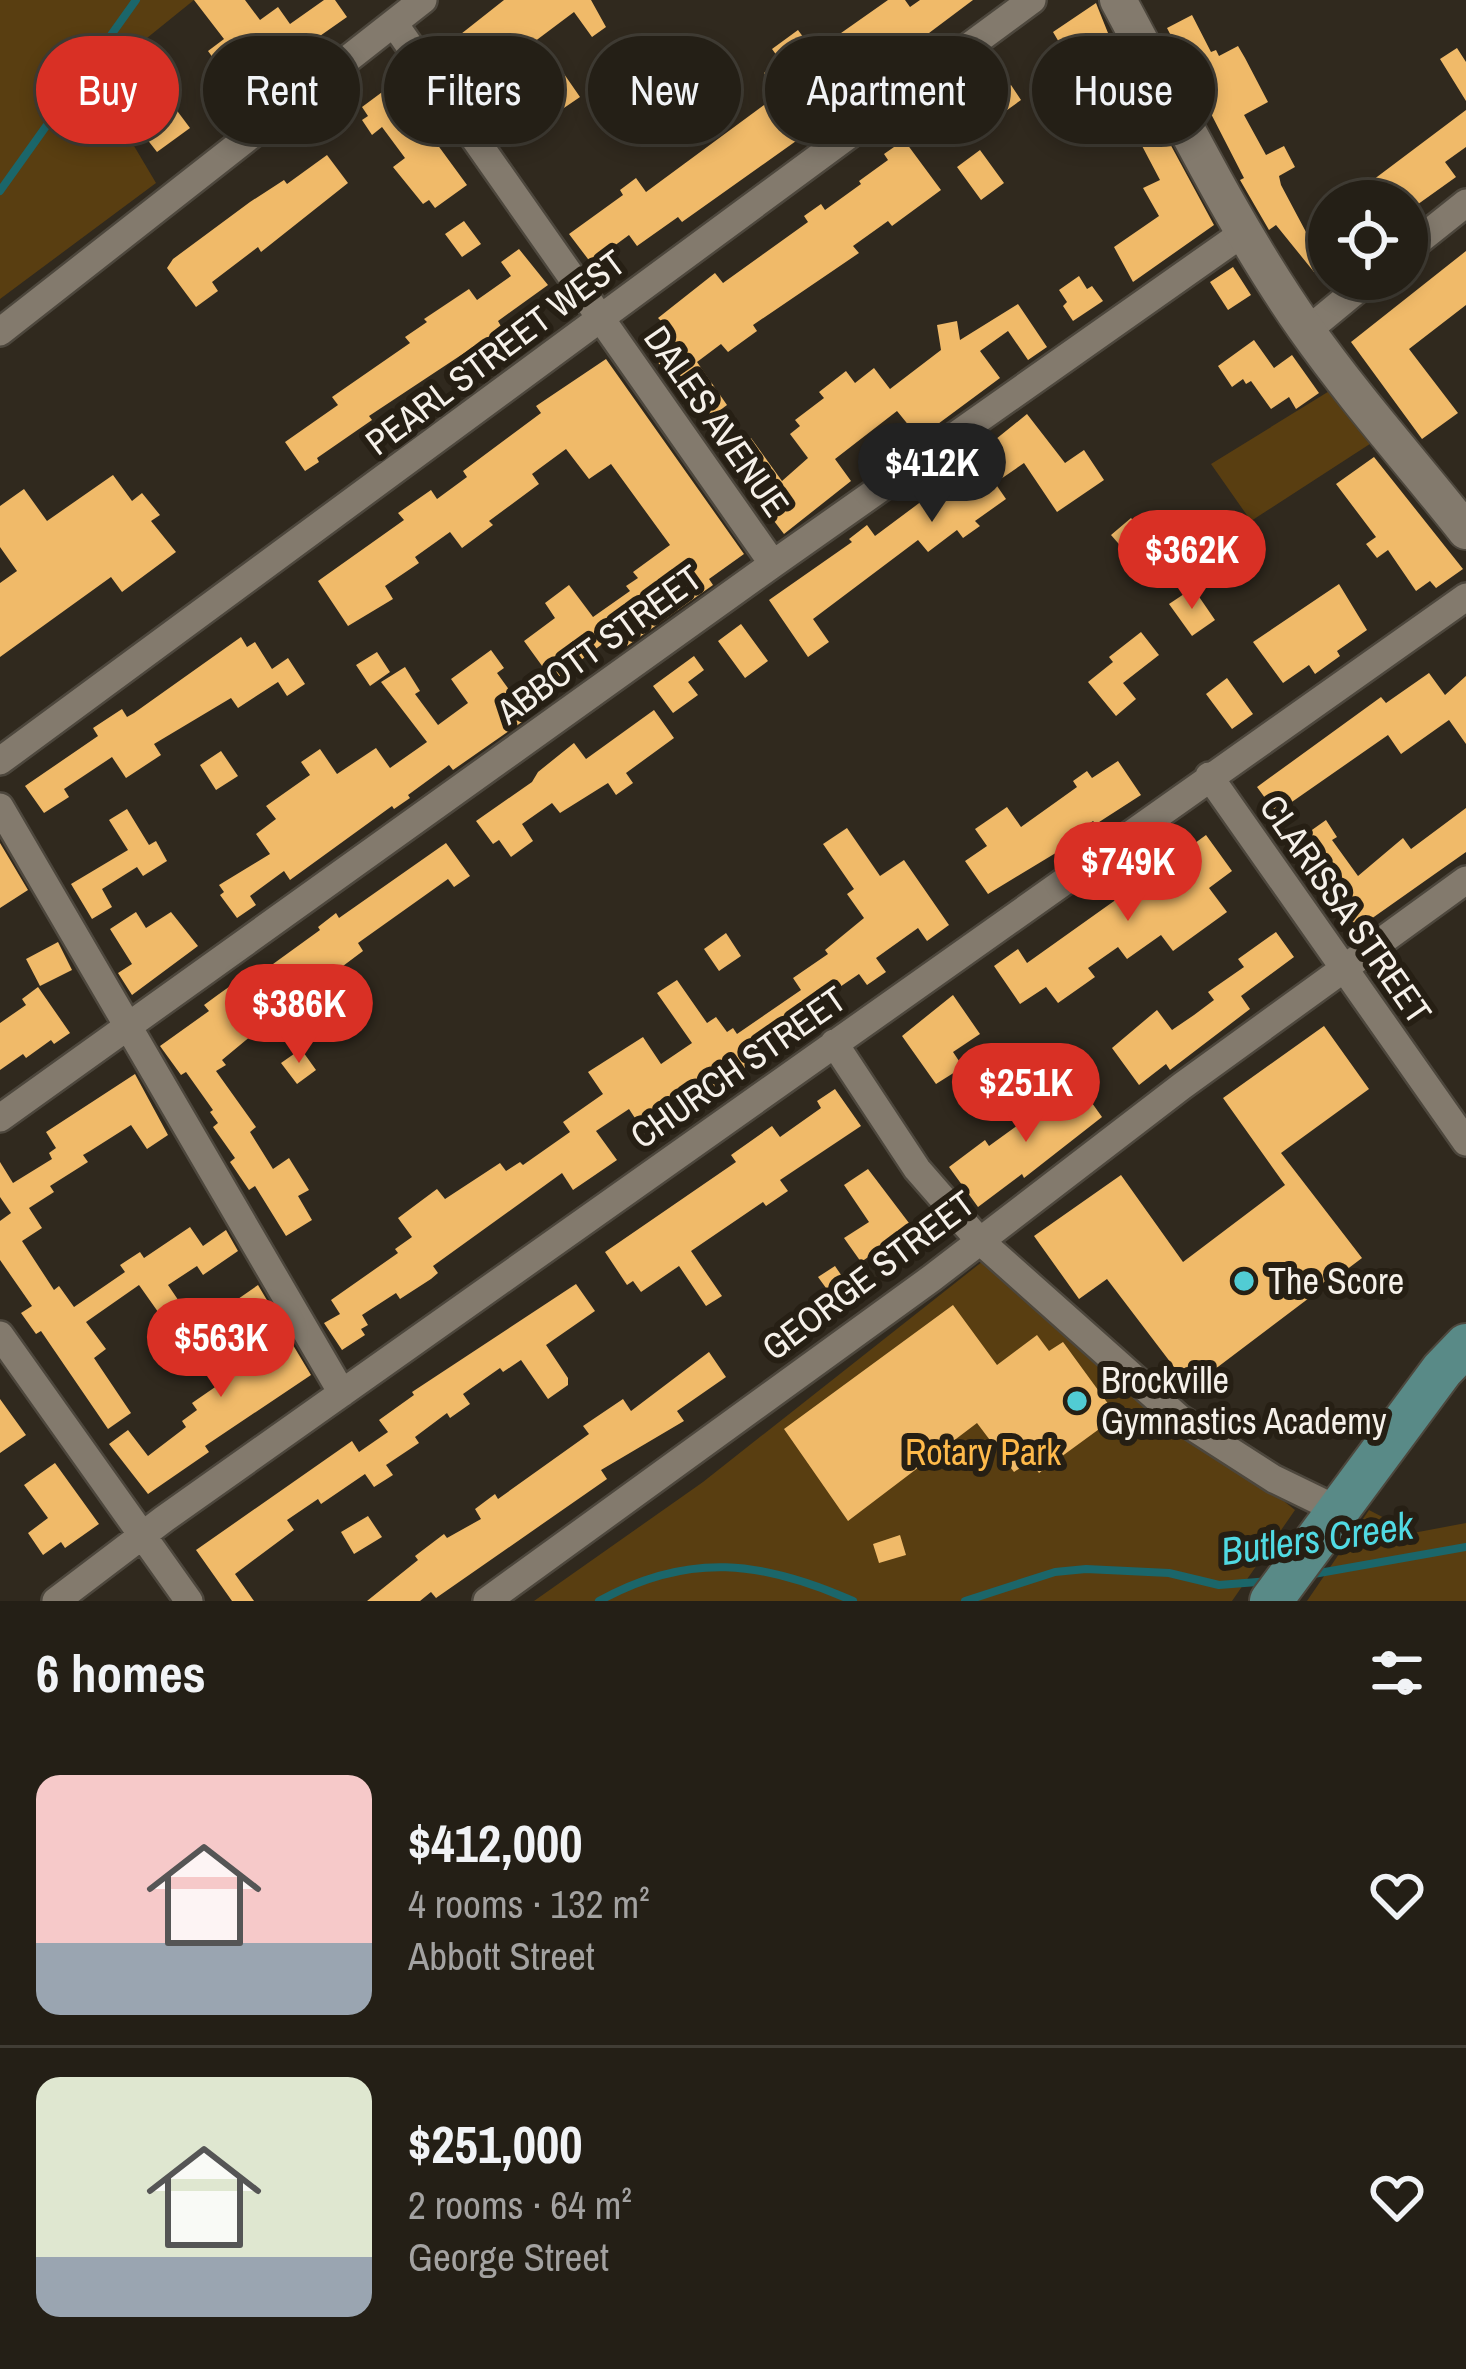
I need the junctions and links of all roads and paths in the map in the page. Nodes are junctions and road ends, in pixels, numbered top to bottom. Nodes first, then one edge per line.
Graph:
1 (423, 0) edge
2 (1032, 0) edge
3 (1118, 0) edge
4 (395, 25) junction
5 (1466, 203) edge
6 (1243, 233) junction
7 (1428, 233) edge
8 (1345, 300) edge
9 (601, 317) junction
10 (1307, 331) junction
11 (0, 332) edge
12 (1466, 531) edge
13 (773, 564) junction
14 (1466, 597) edge
15 (0, 761) edge
16 (1209, 776) junction
17 (0, 807) edge
18 (1466, 880) edge
19 (1343, 969) junction
20 (130, 1027) junction
21 (834, 1043) junction
22 (0, 1118) edge
23 (1466, 1142) edge
24 (978, 1239) junction
25 (0, 1335) edge
26 (1466, 1345) edge
27 (342, 1393) junction
28 (1338, 1510) junction
29 (142, 1536) junction
30 (56, 1601) edge
31 (190, 1601) edge
32 (488, 1601) edge
33 (1270, 1601) edge

1 - 4 street
2 - 9 street, PEARL STREET WEST
3 - 6 street
4 - 9 street, DALES AVENUE
4 - 11 street
5 - 7 street
6 - 10 street
6 - 13 street, ABBOTT STREET
8 - 10 street
9 - 13 street, DALES AVENUE
9 - 15 street, PEARL STREET WEST
10 - 12 street
13 - 20 street, ABBOTT STREET
14 - 16 street, CHURCH STREET
16 - 19 street, CLARISSA STREET
16 - 21 street, CHURCH STREET
17 - 20 street
18 - 19 street, GEORGE STREET
19 - 23 street, CLARISSA STREET
19 - 24 street, GEORGE STREET
20 - 22 street, ABBOTT STREET
20 - 27 street
21 - 24 street
21 - 27 street, CHURCH STREET
24 - 28 street
24 - 32 street, GEORGE STREET
25 - 29 street
26 - 28 main road
27 - 29 street, CHURCH STREET
28 - 33 main road
29 - 30 street, CHURCH STREET
29 - 31 street

